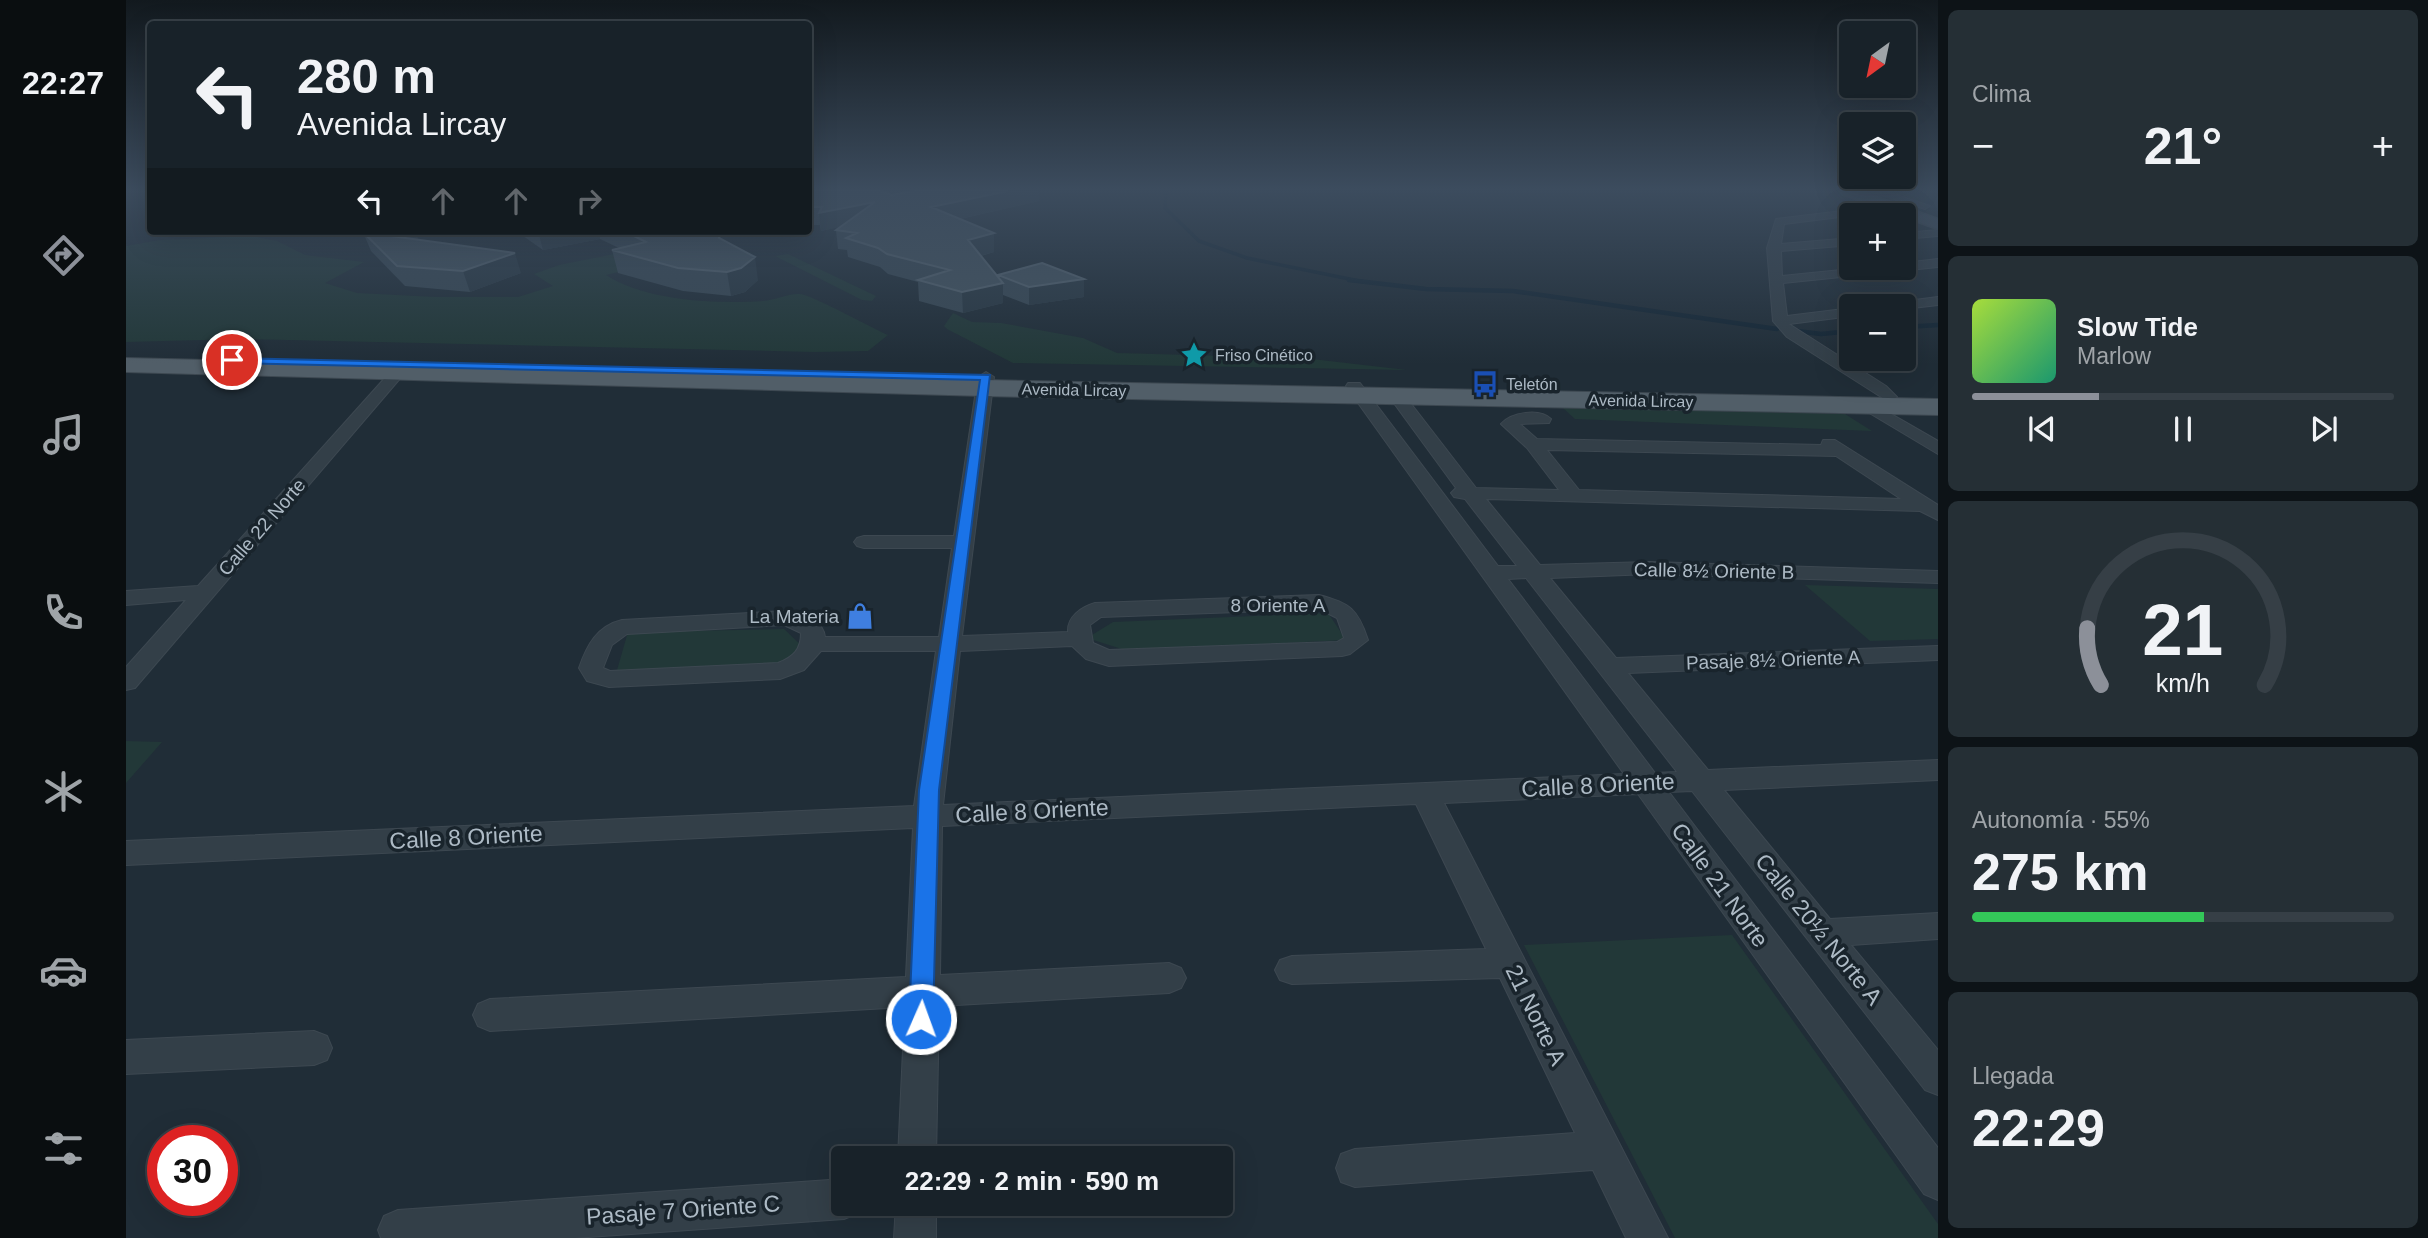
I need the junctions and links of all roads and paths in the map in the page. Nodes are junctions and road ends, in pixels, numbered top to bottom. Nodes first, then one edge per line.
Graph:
1 (1773, 248) edge
2 (1938, 263) edge
3 (1916, 266) edge
4 (1839, 274) edge
5 (1777, 280) junction
6 (1938, 301) edge
7 (1916, 304) edge
8 (1839, 314) edge
9 (1780, 321) junction
10 (126, 358) edge
11 (126, 365) edge
12 (408, 367) junction
13 (985, 383) junction
14 (1357, 390) junction
15 (1396, 395) junction
16 (1938, 398) edge
17 (1878, 401) junction
18 (1938, 407) edge
19 (1543, 419) dead end
20 (1382, 427) junction
21 (1418, 427) junction
22 (1819, 438) dead end
23 (1533, 444) junction
24 (1938, 449) edge
25 (1841, 451) junction
26 (1430, 492) junction
27 (1472, 493) junction
28 (1573, 495) junction
29 (1931, 509) edge
30 (864, 542) dead end
31 (962, 542) junction
32 (1533, 572) junction
33 (1490, 573) junction
34 (1938, 577) edge
35 (205, 592) junction
36 (126, 598) edge
37 (1079, 639) junction
38 (813, 644) junction
39 (948, 644) junction
40 (1938, 653) edge
41 (1608, 666) junction
42 (126, 682) edge
43 (1938, 769) edge
44 (1700, 781) junction
45 (1645, 783) junction
46 (1425, 793) junction
47 (927, 816) junction
48 (126, 853) edge
49 (1938, 926) edge
50 (1822, 933) junction
51 (1510, 963) junction
52 (1292, 970) dead end
53 (1168, 978) dead end
54 (922, 991) junction
55 (491, 1015) dead end
56 (314, 1048) dead end
57 (126, 1057) edge
58 (1938, 1078) edge
59 (917, 1146) edge
60 (1603, 1150) junction
61 (1355, 1168) dead end
62 (1938, 1180) edge
63 (831, 1200) edge
64 (916, 1216) edge
65 (398, 1230) dead end
66 (915, 1238) edge
67 (1647, 1238) edge

1 - 5 street
2 - 3 street
4 - 5 street
5 - 9 street
6 - 7 street
8 - 9 street
9 - 17 street
10 - 12 main road, Avenida Lircay
11 - 12 main road, Avenida Lircay
12 - 13 main road, Avenida Lircay
12 - 35 street, Calle 22 Norte
13 - 14 main road, Avenida Lircay
13 - 31 street
14 - 15 main road, Avenida Lircay
14 - 17 main road, Avenida Lircay
14 - 20 street, Calle 21 Norte
15 - 17 main road, Avenida Lircay
15 - 21 street
16 - 17 main road, Avenida Lircay
17 - 18 main road, Avenida Lircay
17 - 24 street
19 - 23 street
20 - 21 street
20 - 26 street, Calle 21 Norte
21 - 27 street
22 - 25 street
23 - 25 street
23 - 28 street
25 - 29 street
26 - 27 street
26 - 33 street, Calle 21 Norte
27 - 28 street
27 - 32 street
28 - 29 street
30 - 31 street
31 - 39 street
32 - 33 street, Calle 8½ Oriente B
32 - 34 street, Calle 8½ Oriente B
32 - 41 street
33 - 45 street, Calle 21 Norte
35 - 36 street
35 - 42 street, Calle 22 Norte
37 - 37 street, 8 Oriente A
37 - 39 street
38 - 38 street
38 - 39 street
39 - 47 street
40 - 41 street, Pasaje 8½ Oriente A
41 - 44 street
43 - 44 street, Calle 8 Oriente
44 - 45 street, Calle 8 Oriente
44 - 50 street, Calle 20½ Norte A
45 - 46 street, Calle 8 Oriente
45 - 62 street, Calle 21 Norte
46 - 47 street, Calle 8 Oriente
46 - 51 street, 21 Norte A
47 - 48 street, Calle 8 Oriente
47 - 54 street
49 - 50 street
50 - 58 street, Calle 20½ Norte A
51 - 52 street
51 - 60 street, 21 Norte A
53 - 54 street
54 - 55 street
54 - 59 street
56 - 57 street
60 - 61 street
60 - 67 street, 21 Norte A
63 - 65 street, Pasaje 7 Oriente C
64 - 66 street

